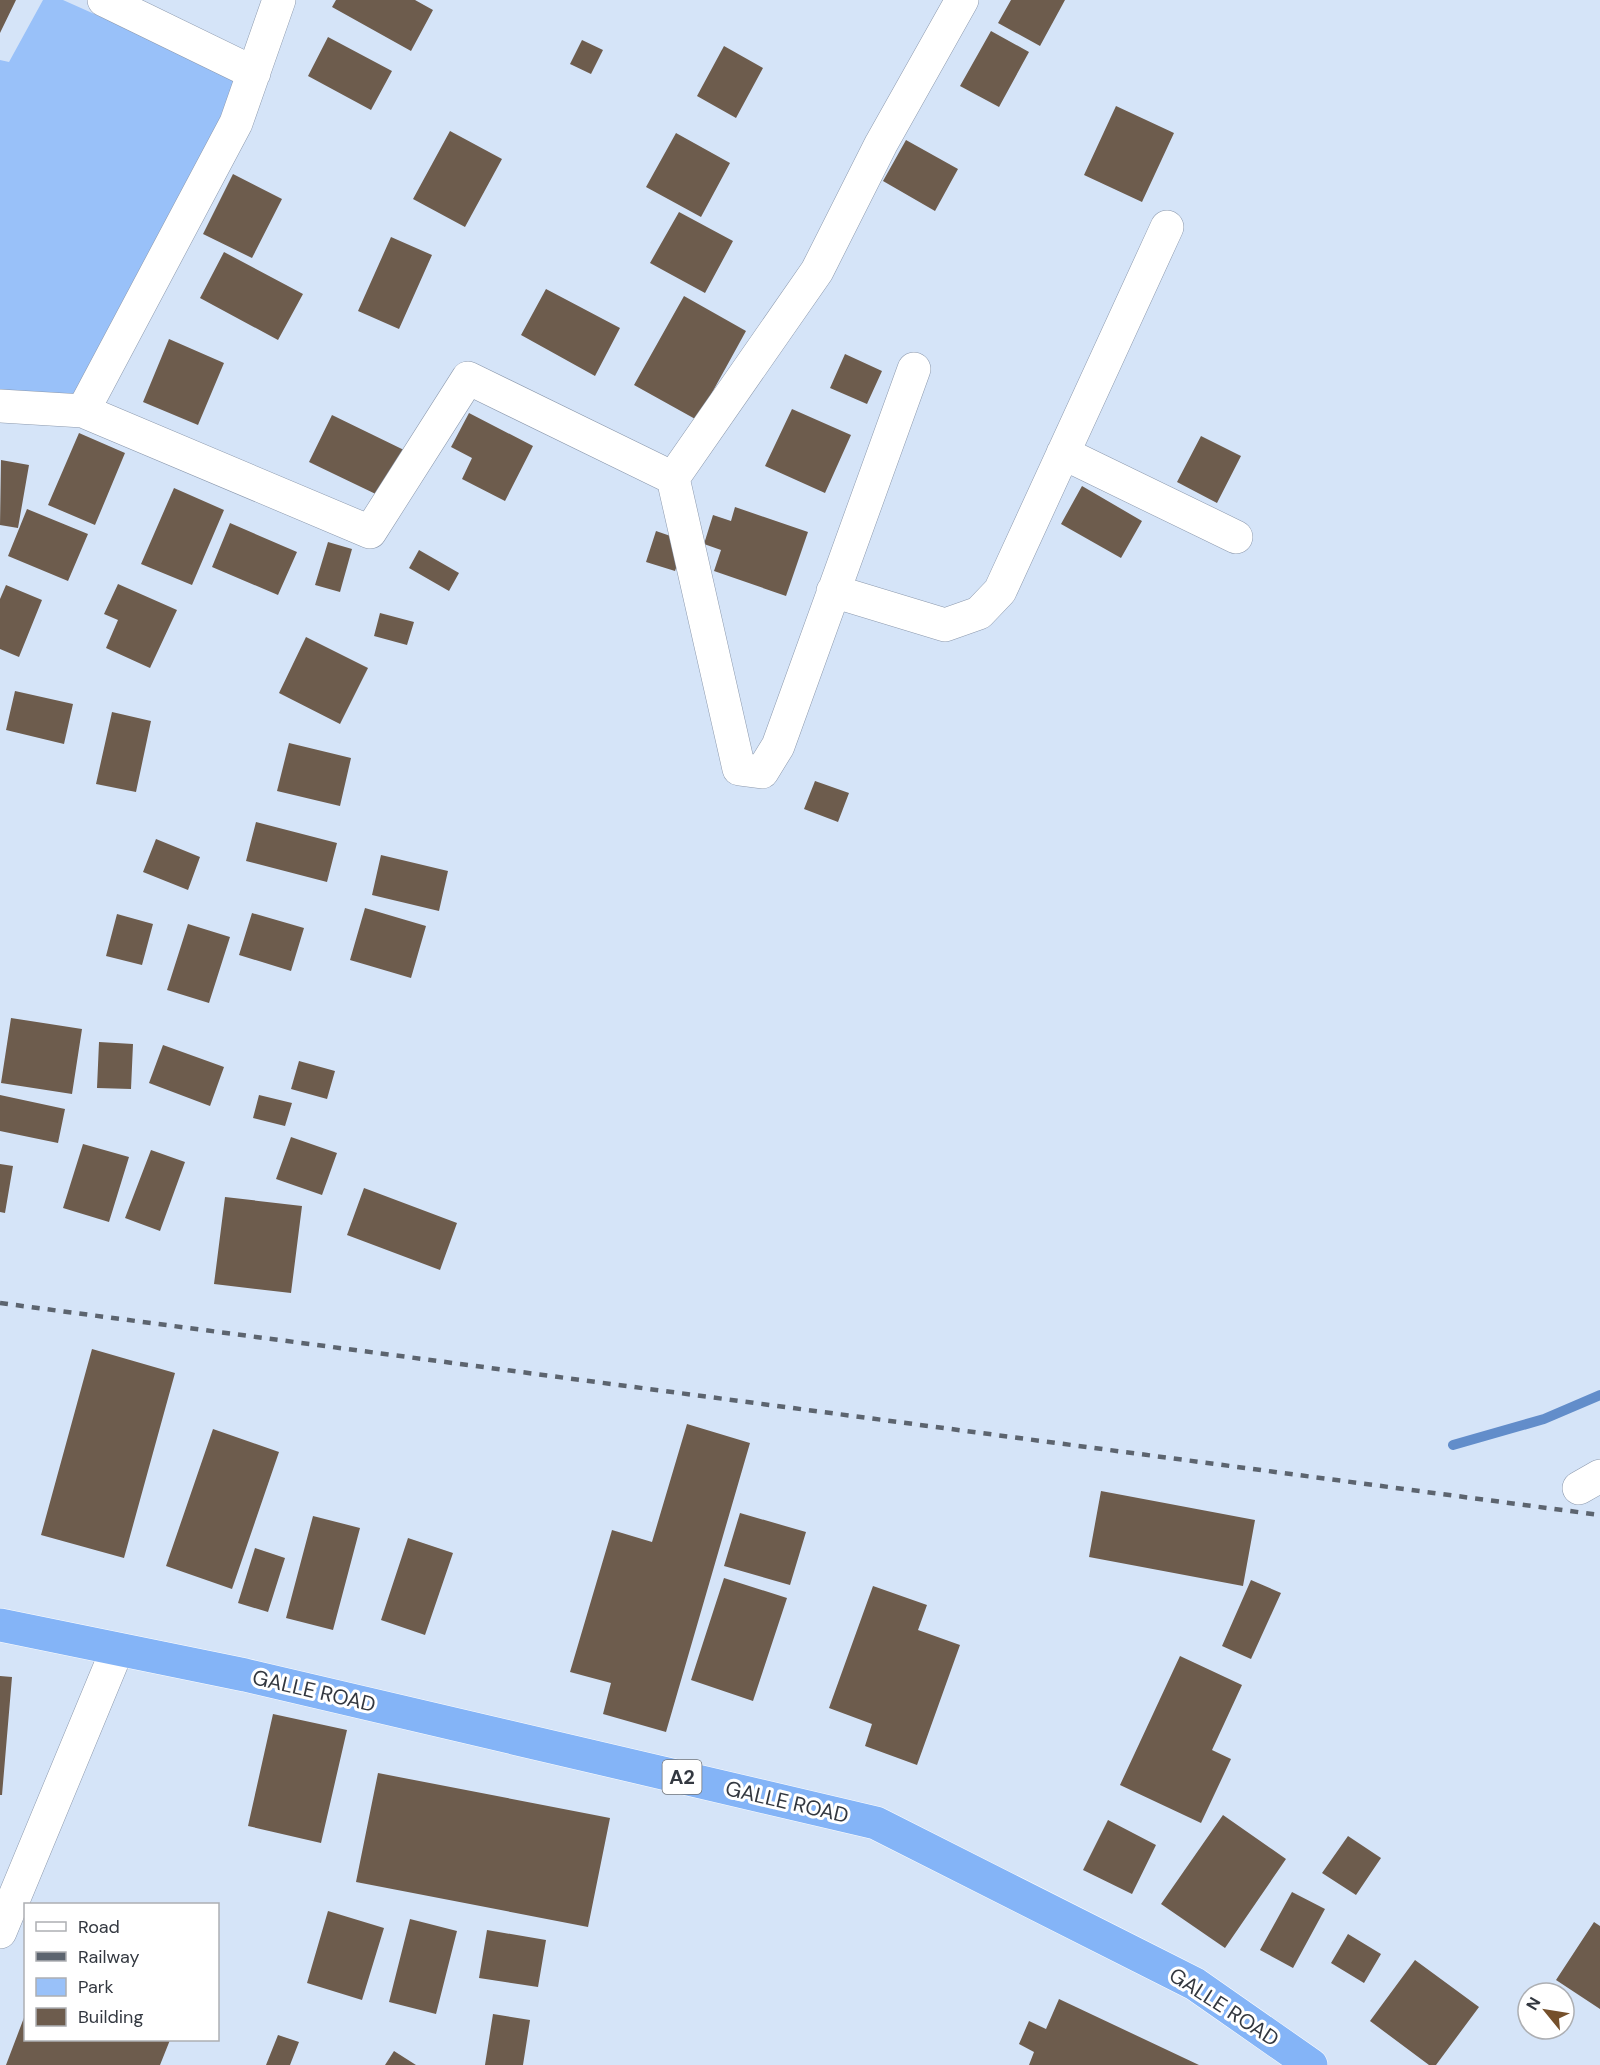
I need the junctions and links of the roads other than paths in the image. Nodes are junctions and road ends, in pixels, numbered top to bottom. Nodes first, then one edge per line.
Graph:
1 (104, 0) edge
2 (279, 0) edge
3 (962, 0) edge
4 (254, 73) junction
5 (1167, 227) dead end
6 (914, 369) dead end
7 (0, 406) edge
8 (83, 411) junction
9 (1063, 453) junction
10 (673, 478) junction
11 (1236, 537) dead end
12 (833, 591) junction
13 (0, 1625) edge
14 (117, 1650) junction
15 (0, 1932) edge
16 (1311, 2065) edge

1 - 4 street
2 - 4 street
3 - 10 street
4 - 8 street
5 - 9 street
6 - 12 street
7 - 8 street
8 - 10 street
9 - 11 street
9 - 12 street
10 - 12 street
13 - 14 highway, GALLE ROAD / A2
14 - 15 street
14 - 16 highway, GALLE ROAD / A2

